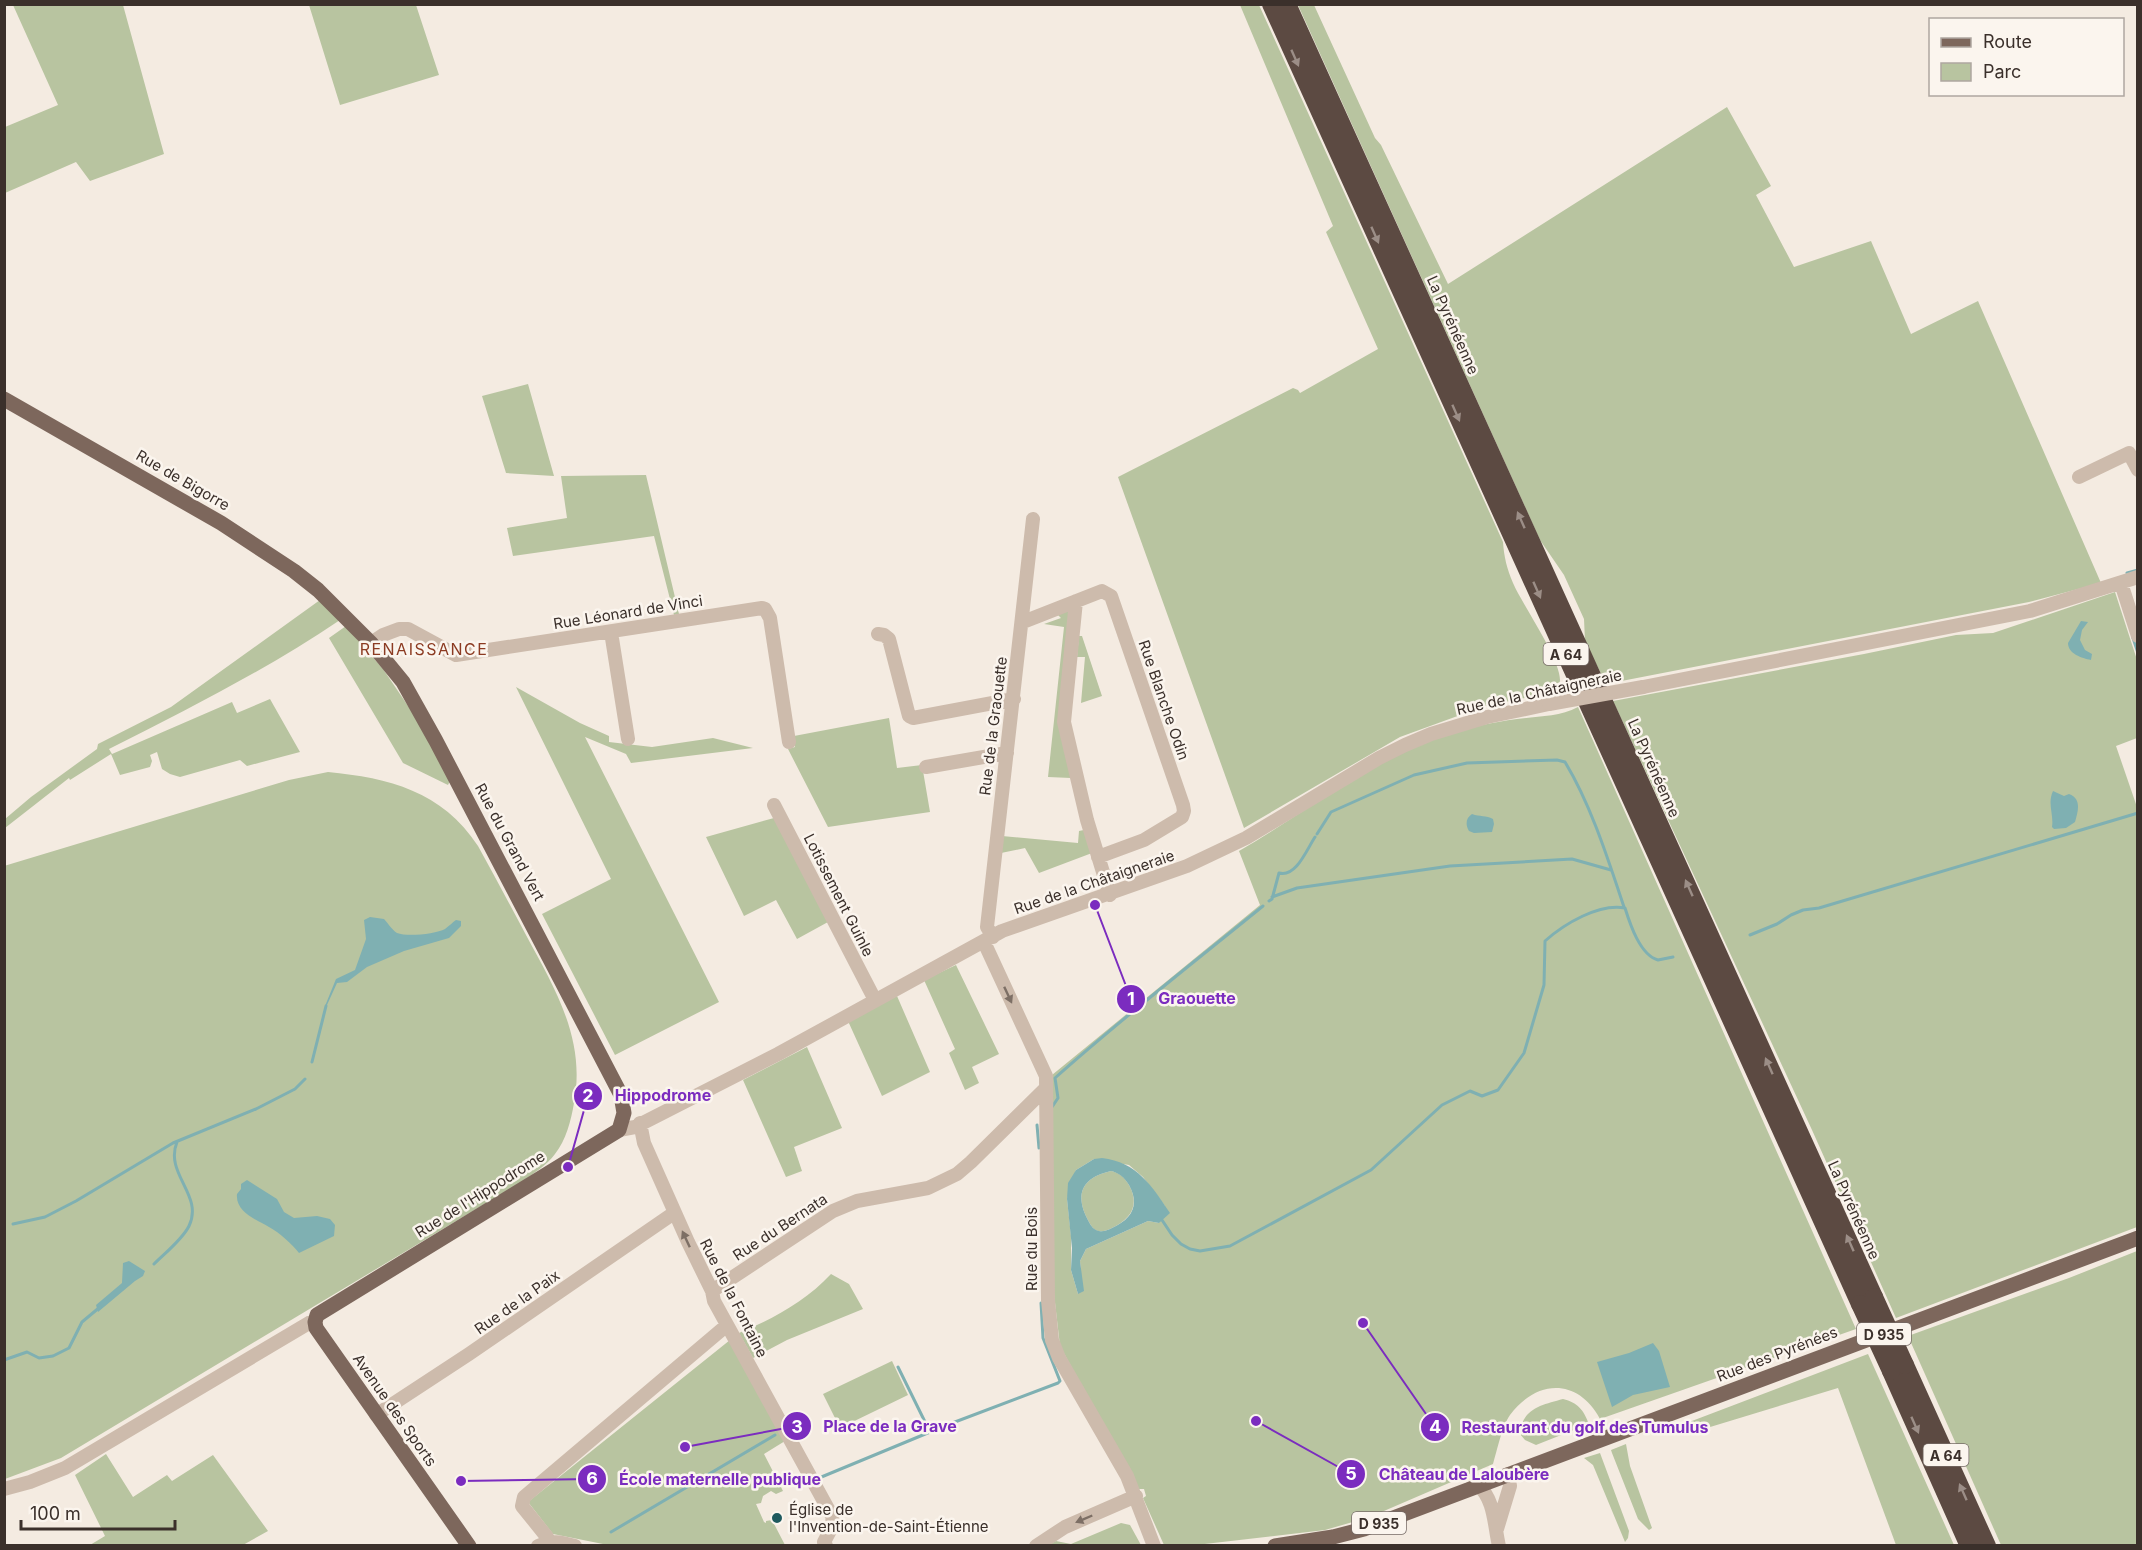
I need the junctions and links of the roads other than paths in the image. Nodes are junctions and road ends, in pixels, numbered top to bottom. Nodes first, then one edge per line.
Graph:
1 (1271, 4) edge
2 (1287, 4) edge
3 (4, 399) edge
4 (2138, 470) edge
5 (2079, 477) dead end
6 (1033, 519) dead end
7 (2138, 577) edge
8 (2121, 583) junction
9 (1076, 601) junction
10 (334, 606) joint
11 (1023, 622) junction
12 (611, 632) junction
13 (878, 634) dead end
14 (2138, 636) edge
15 (371, 643) junction
16 (1014, 699) junction
17 (628, 739) dead end
18 (789, 742) dead end
19 (1007, 753) junction
20 (926, 767) dead end
21 (774, 805) dead end
22 (1098, 857) junction
23 (1110, 895) junction
24 (988, 940) junction
25 (876, 1000) junction
26 (1046, 1088) junction
27 (624, 1113) junction
28 (640, 1123) junction
29 (618, 1130) junction
30 (674, 1213) junction
31 (2138, 1238) edge
32 (712, 1291) junction
33 (1867, 1300) junction
34 (315, 1322) junction
35 (726, 1326) junction
36 (1898, 1368) junction
37 (376, 1415) junction
38 (1503, 1476) junction
39 (1478, 1485) junction
40 (4, 1489) edge
41 (1136, 1496) junction
42 (1491, 1507) junction
43 (1497, 1540) edge
44 (543, 1544) edge
45 (469, 1545) edge
46 (574, 1545) edge
47 (826, 1545) edge
48 (1036, 1545) edge
49 (1154, 1545) edge
50 (1275, 1545) edge
51 (1969, 1545) edge
52 (1987, 1545) edge

1 -> 33 highway, La Pyrénéenne / A 64
33 -> 2 highway, La Pyrénéenne / A 64
3 - 10 main road, Rue de Bigorre
4 - 5 street
6 - 11 street, Rue de la Graouette
7 - 8 street, Rue de la Châtaigneraie
8 - 14 street
8 - 23 street, Rue de la Châtaigneraie, bridge
9 - 11 street, Rue Blanche Odin
9 - 22 street
9 - 22 street, Rue Blanche Odin
10 - 15 main road, Rue du Grand Vert
11 - 16 street, Rue de la Graouette
12 - 15 street, Rue Léonard de Vinci
12 - 17 street
12 - 18 street, Rue Léonard de Vinci
13 - 16 street
15 - 27 main road, Rue du Grand Vert
16 - 19 street, Rue de la Graouette
19 - 20 street
19 - 24 street, Rue de la Graouette
21 - 25 street, Lotissement Guinle
22 - 23 street
23 - 24 street, Rue de la Châtaigneraie
24 - 25 street, Rue de l'Hippodrome
24 -> 26 street, Rue du Bois
25 - 28 street, Rue de l'Hippodrome
26 - 32 street, Rue du Bernata
26 - 41 street, Rue du Bois
27 - 28 street
27 - 29 main road
28 - 29 street, Rue de l'Hippodrome
28 - 30 street, Rue de la Fontaine
29 - 34 main road, Rue de l'Hippodrome
32 -> 30 street, Rue de la Fontaine
30 - 37 street, Rue de la Paix
31 - 38 main road, Rue des Pyrénées / D 935
32 - 35 street, Rue de la Fontaine
33 - 36 highway, La Pyrénéenne / A 64, bridge
34 - 37 main road, Avenue des Sports
34 - 40 street, Rue de l'Hippodrome
35 - 44 street
35 - 47 street, Rue de la Fontaine
36 -> 51 highway, La Pyrénéenne / A 64
52 -> 36 highway, La Pyrénéenne / A 64
37 - 45 main road, Avenue des Sports
38 - 39 main road, D 935
38 - 42 street
38 - 43 street
39 - 42 street
39 - 50 main road, D 935
41 -> 48 street
41 - 49 street, Rue du Bois
42 - 43 street
44 - 46 street

